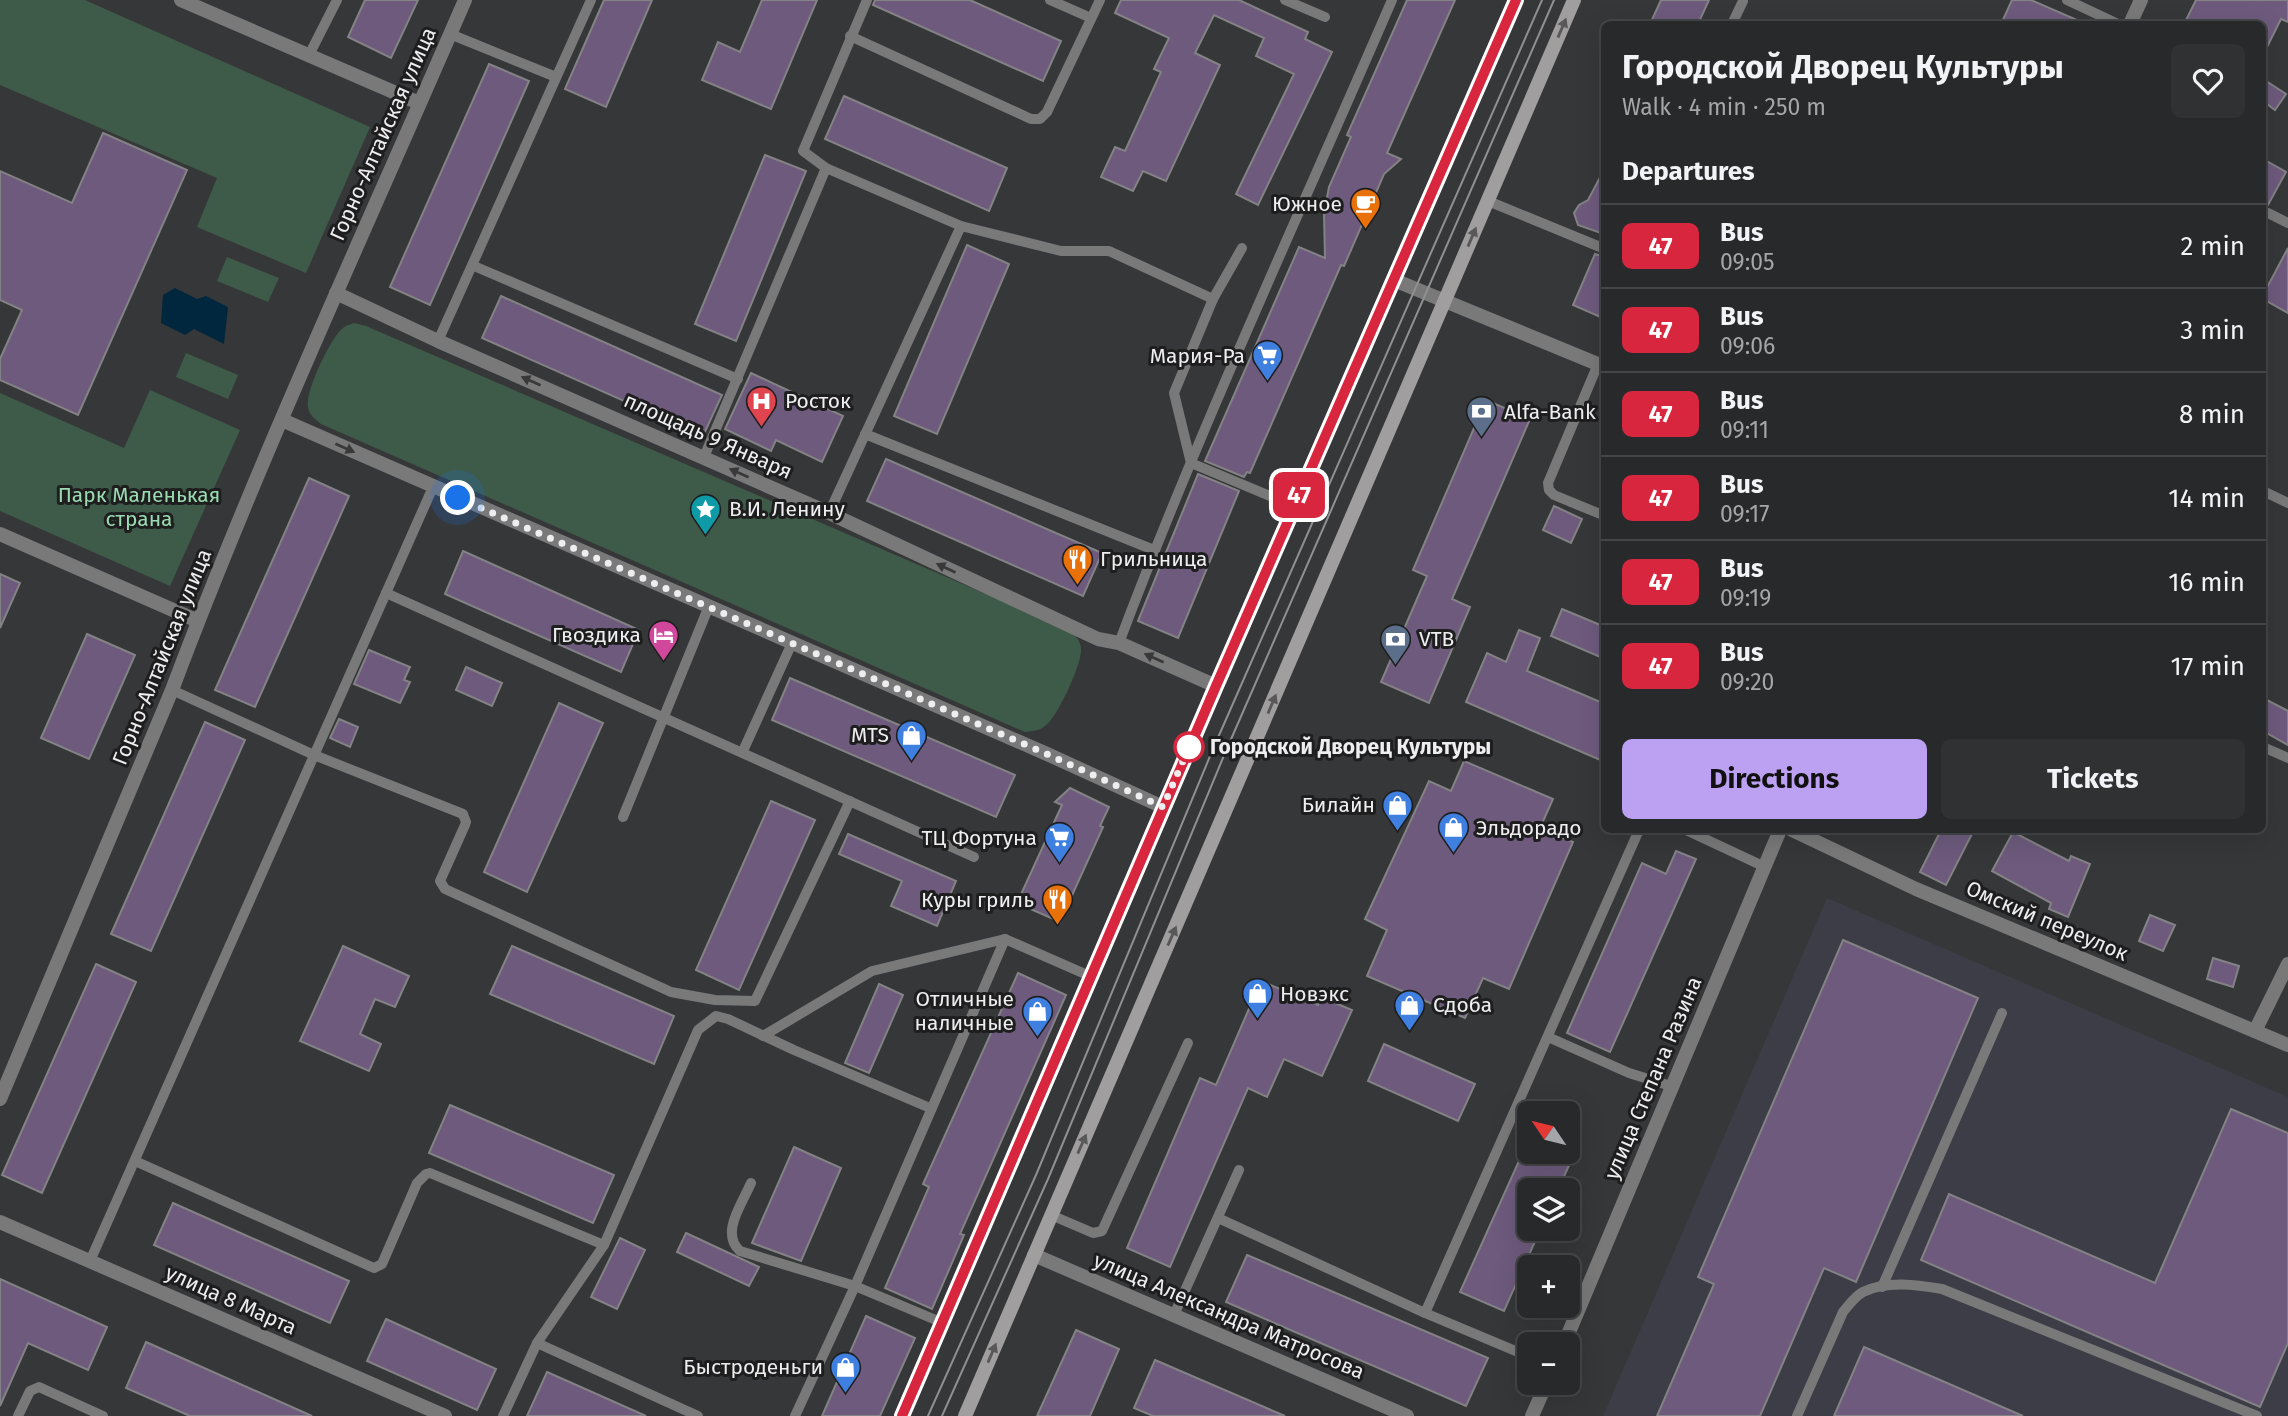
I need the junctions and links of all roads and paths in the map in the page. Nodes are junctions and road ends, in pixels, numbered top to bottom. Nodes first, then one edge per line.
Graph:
1 (181, 0) edge
2 (337, 0) edge
3 (465, 0) edge
4 (591, 0) edge
5 (867, 0) edge
6 (1050, 0) edge
7 (1100, 0) edge
8 (1285, 0) edge
9 (1392, 0) edge
10 (1516, 0) edge
11 (1574, 0) edge
12 (2067, 0) edge
13 (2141, 0) edge
14 (1743, 1) edge
15 (1325, 17) dead end
16 (1091, 18) junction
17 (1733, 21) edge
18 (2112, 21) edge
19 (2131, 21) edge
20 (450, 34) junction
21 (850, 36) junction
22 (309, 55) junction
23 (556, 77) junction
24 (419, 103) junction
25 (826, 168) junction
26 (1488, 201) junction
27 (2267, 213) dead end
28 (2288, 223) edge
29 (961, 226) junction
30 (1601, 247) edge
31 (1242, 248) dead end
32 (474, 266) junction
33 (1394, 280) junction
34 (336, 293) junction
35 (1213, 299) junction
36 (1446, 300) junction
37 (439, 341) junction
38 (1601, 365) edge
39 (738, 379) junction
40 (282, 420) junction
41 (865, 434) junction
42 (705, 457) junction
43 (1191, 463) junction
44 (433, 487) junction
45 (2266, 492) edge
46 (2288, 503) edge
47 (1294, 506) junction
48 (829, 513) junction
49 (1601, 514) edge
50 (0, 534) edge
51 (1154, 550) junction
52 (386, 593) junction
53 (709, 606) junction
54 (198, 621) junction
55 (792, 643) junction
56 (1119, 643) junction
57 (1216, 686) junction
58 (172, 691) junction
59 (664, 717) junction
60 (2266, 748) edge
61 (743, 751) junction
62 (314, 755) junction
63 (2288, 758) edge
64 (850, 801) junction
65 (1163, 807) junction
66 (624, 817) dead end
67 (1638, 833) edge
68 (1692, 833) edge
69 (1779, 833) edge
70 (1798, 833) edge
71 (974, 857) dead end
72 (1765, 867) junction
73 (1005, 939) junction
74 (2288, 964) edge
75 (1092, 977) junction
76 (2002, 1013) dead end
77 (2255, 1031) junction
78 (763, 1036) junction
79 (1548, 1037) junction
80 (1188, 1043) dead end
81 (2288, 1045) edge
82 (1674, 1087) junction
83 (0, 1099) edge
84 (930, 1108) junction
85 (135, 1161) junction
86 (1239, 1170) dead end
87 (751, 1183) dead end
88 (1051, 1215) junction
89 (1217, 1218) junction
90 (0, 1222) edge
91 (604, 1245) junction
92 (1034, 1255) junction
93 (90, 1261) junction
94 (855, 1286) junction
95 (1882, 1287) junction
96 (1424, 1313) junction
97 (1174, 1315) junction
98 (943, 1323) junction
99 (1569, 1332) edge
100 (537, 1343) junction
101 (1517, 1352) edge
102 (1541, 1395) edge
103 (18, 1416) edge
104 (103, 1416) edge
105 (445, 1416) edge
106 (503, 1416) edge
107 (698, 1416) edge
108 (795, 1416) edge
109 (902, 1416) edge
110 (965, 1416) edge
111 (1407, 1416) edge
112 (1532, 1416) edge
113 (1797, 1416) edge
114 (2257, 1416) edge

1 - 22 street
2 - 22 lane
3 - 20 street, Горно-Алтайская улица
4 - 23 lane
5 - 21 lane
6 - 16 lane
7 - 16 lane
8 - 15 lane
9 - 43 lane
10 - 33 main road
26 -> 11 main road
12 - 18 lane
13 - 19 street
14 - 17 lane
16 - 21 lane
20 - 23 lane
20 - 24 street, Горно-Алтайская улица
21 - 25 lane
22 - 24 street
23 - 32 lane
24 - 34 street, Горно-Алтайская улица
25 - 29 lane
25 - 39 lane
26 - 30 lane
36 -> 26 main road
27 - 28 lane
29 - 35 lane
29 - 41 lane
31 - 35 lane
32 - 37 lane
32 - 39 lane
33 - 36 street
33 - 47 main road
34 - 37 street, площадь 9 Января
34 - 40 street, Горно-Алтайская улица
35 - 43 lane
36 - 38 street
88 -> 36 main road
42 -> 37 street, площадь 9 Января
38 - 49 lane
39 - 42 lane
40 -> 44 street
40 - 54 street, Горно-Алтайская улица
41 - 48 lane
41 - 51 lane
48 -> 42 street, площадь 9 Января
43 - 47 lane
43 - 51 lane
44 - 52 lane
44 - 53 street
45 - 46 lane
47 - 57 main road
56 -> 48 street, площадь 9 Января
50 - 54 street
51 - 56 lane
52 - 59 lane
52 - 62 lane
53 - 55 street
53 - 59 lane
54 - 58 street, Горно-Алтайская улица
55 - 61 lane
55 - 65 street
57 -> 56 street, площадь 9 Января
57 - 65 main road
58 - 62 lane
58 - 83 street, Горно-Алтайская улица
59 - 61 lane
59 - 66 lane
60 - 63 lane
61 - 64 lane
62 - 64 lane
62 - 85 lane
64 - 71 lane
65 - 75 main road
67 - 79 lane
68 - 72 lane
69 - 72 street, улица Степана Разина
70 - 77 street, Омский переулок
72 - 82 street, улица Степана Разина
73 - 75 lane
73 - 78 lane
73 - 84 lane
74 - 77 street
75 - 98 main road
76 - 95 lane
77 - 81 street, Омский переулок
78 - 84 lane
78 - 91 lane
79 - 82 lane
79 - 96 lane
80 - 88 lane
82 - 99 street, улица Степана Разина
84 - 94 lane
85 - 91 lane
85 - 93 lane
86 - 89 lane
87 - 94 lane
88 - 92 main road
89 - 96 lane
89 - 97 lane
90 - 93 street, улица 8 Марта
91 - 100 lane
92 - 97 street, улица Александра Матросова
110 -> 92 main road
93 - 105 street, улица 8 Марта
94 - 98 lane
94 - 108 lane
95 - 113 lane
95 - 114 lane
96 - 101 lane
97 - 111 street, улица Александра Матросова
98 - 109 main road
100 - 106 lane
100 - 107 lane
102 - 112 street
103 - 104 lane

